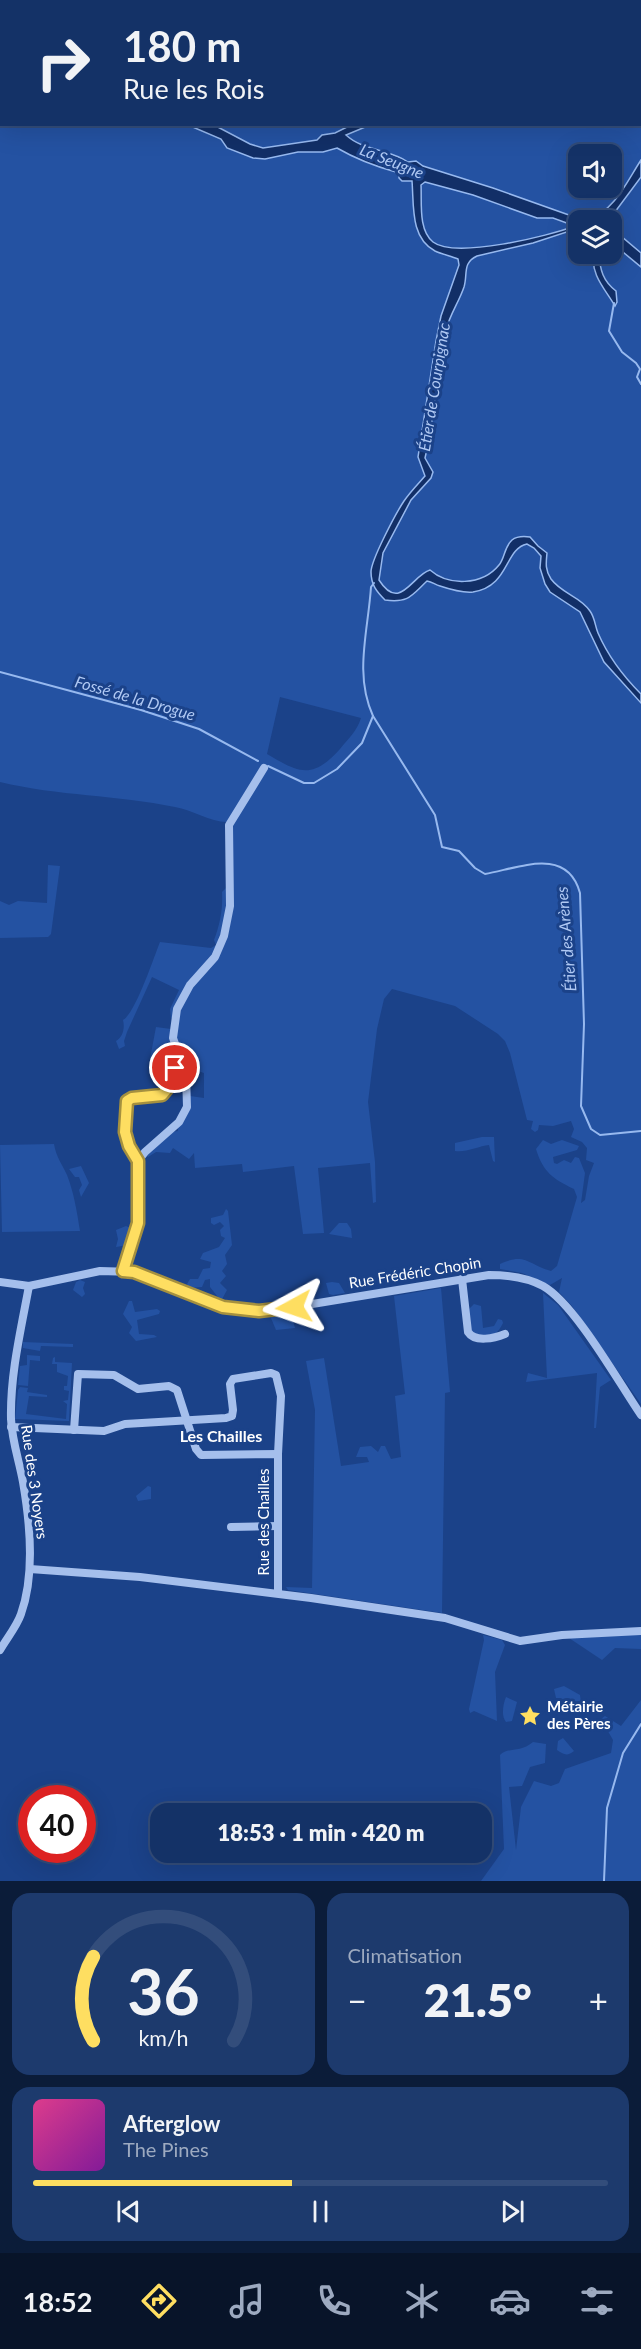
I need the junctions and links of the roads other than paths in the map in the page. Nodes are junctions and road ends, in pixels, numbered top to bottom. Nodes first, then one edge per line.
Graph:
1 (264, 768) dead end
2 (181, 1061) junction
3 (138, 1161) junction
4 (123, 1271) junction
5 (462, 1279) junction
6 (0, 1282) edge
7 (29, 1286) junction
8 (505, 1334) dead end
9 (641, 1415) edge
10 (188, 1421) junction
11 (11, 1427) junction
12 (74, 1430) junction
13 (278, 1454) junction
14 (278, 1526) junction
15 (231, 1527) dead end
16 (30, 1569) junction
17 (278, 1593) junction
18 (641, 1631) edge
19 (2, 1641) edge
20 (0, 1650) edge

1 - 2 street
2 - 3 street
2 - 3 street
3 - 4 street
4 - 5 street, Rue Frédéric Chopin
4 - 7 street, Rue Frédéric Chopin
5 - 8 street
5 - 9 street, Rue Frédéric Chopin
6 - 7 street
7 - 11 street, Rue des 3 Noyers
10 - 12 street
10 - 12 street
10 - 13 street, Rue des Chailles
10 - 13 street
11 - 12 street
11 - 16 street, Rue des 3 Noyers
13 - 14 street, Rue des Chailles
14 - 15 street
14 - 17 street, Rue des Chailles
16 - 17 street
16 - 19 street, Rue des 3 Noyers
17 - 18 street
19 - 20 street, Rue des 3 Noyers

